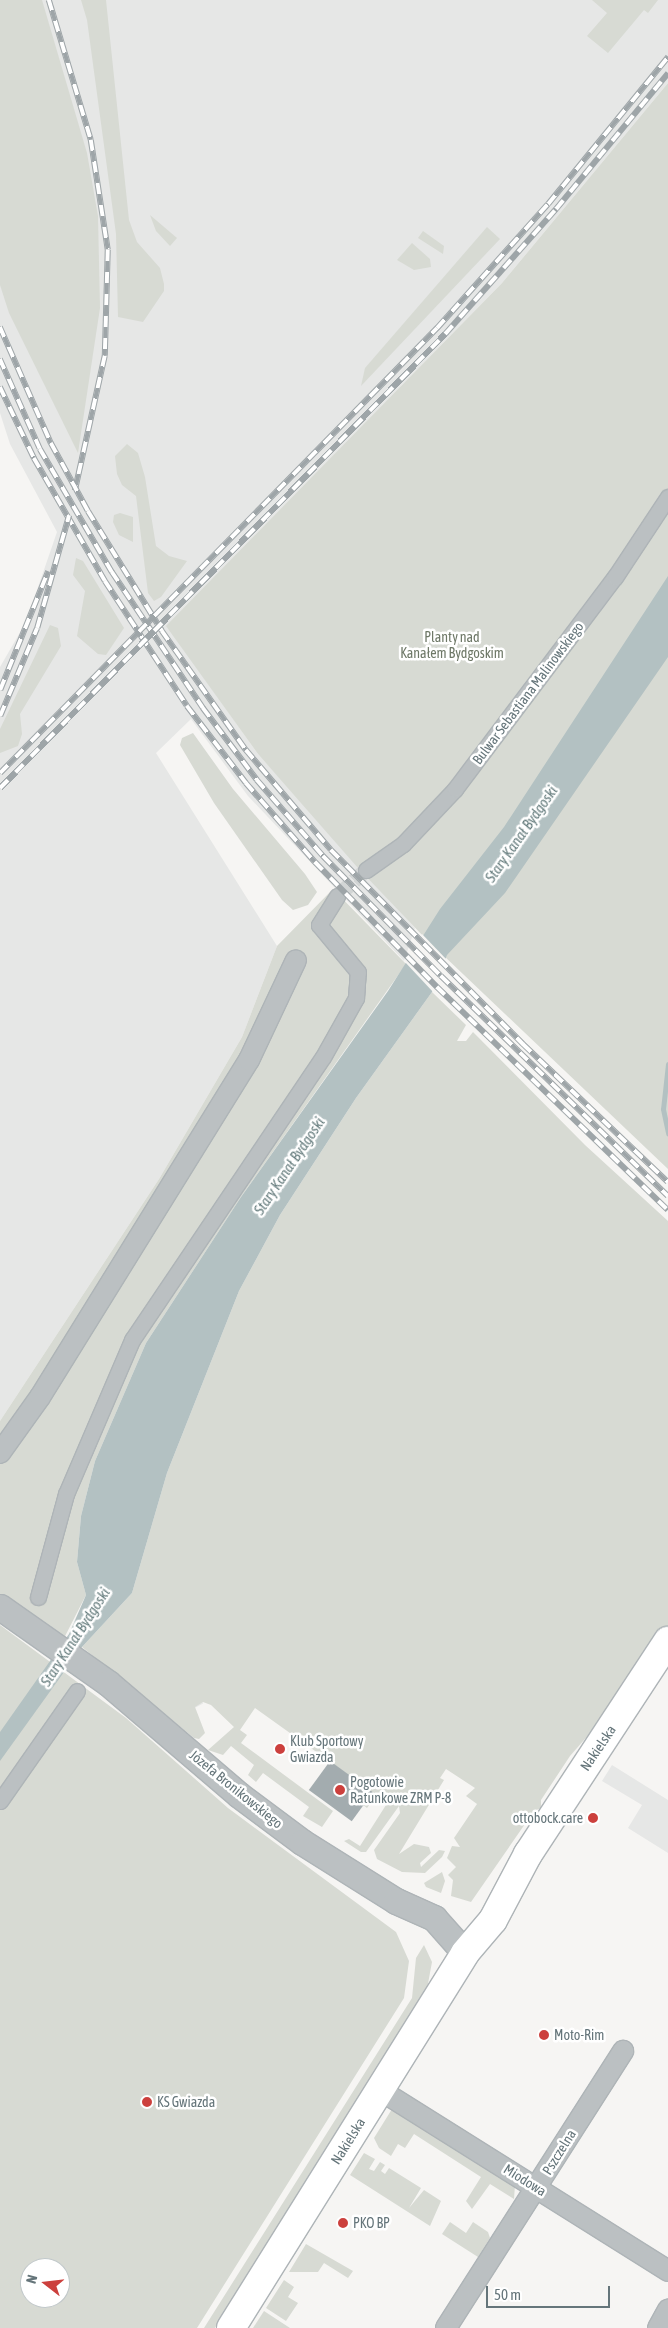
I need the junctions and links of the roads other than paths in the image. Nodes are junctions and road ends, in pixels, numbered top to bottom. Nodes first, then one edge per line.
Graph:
1 (668, 497) edge
2 (366, 870) tunnel mouth
3 (338, 896) tunnel mouth
4 (296, 960) dead end
5 (0, 1453) edge
6 (38, 1597) dead end
7 (0, 1607) edge
8 (668, 1641) edge
9 (78, 1691) dead end
10 (0, 1801) edge
11 (465, 1954) junction
12 (623, 2051) dead end
13 (380, 2090) junction
14 (537, 2188) junction
15 (668, 2271) edge
16 (668, 2310) edge
17 (231, 2328) edge
18 (446, 2328) edge
19 (658, 2328) edge

1 - 2 street, Bulwar Sebastiana Malinowskiego
3 - 6 street
4 - 5 street
7 - 11 street, Józefa Bronikowskiego
8 - 11 main road, Nakielska
9 - 10 street
11 - 13 main road, Nakielska
12 - 14 street, Pszczelna
13 - 14 street, Miodowa
13 - 17 main road, Nakielska
14 - 15 street, Miodowa
14 - 18 street, Pszczelna
16 - 19 street

